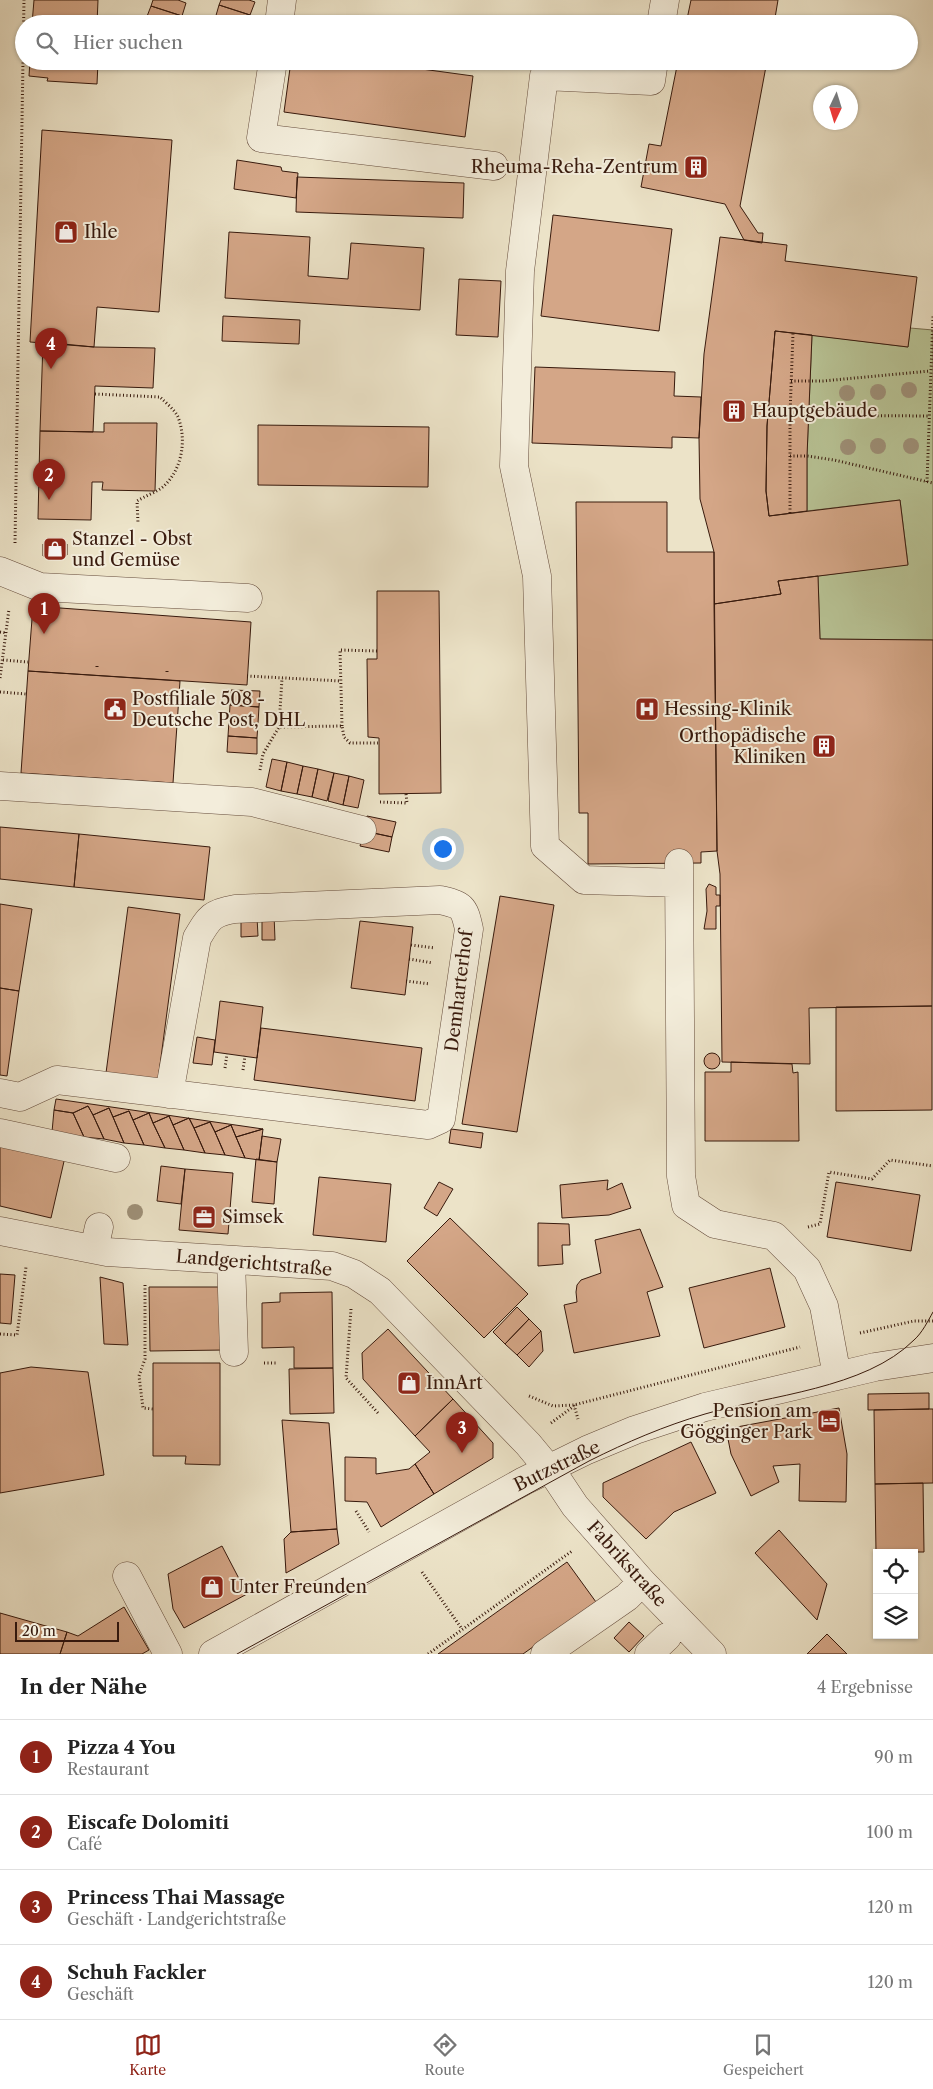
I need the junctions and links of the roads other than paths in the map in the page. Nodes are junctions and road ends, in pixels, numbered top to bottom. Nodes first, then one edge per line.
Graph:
1 (282, 0) edge
2 (665, 0) edge
3 (280, 15) edge
4 (662, 15) edge
5 (272, 70) edge
6 (653, 70) edge
7 (494, 166) dead end
8 (6, 573) edge
9 (248, 598) dead end
10 (0, 786) edge
11 (362, 830) dead end
12 (0, 1093) edge
13 (169, 1094) junction
14 (0, 1133) edge
15 (116, 1158) dead end
16 (0, 1231) edge
17 (232, 1260) junction
18 (234, 1352) dead end
19 (933, 1358) edge
20 (837, 1376) junction
21 (549, 1468) junction
22 (126, 1576) dead end
23 (642, 1582) junction
24 (225, 1651) edge
25 (168, 1654) edge
26 (545, 1654) edge
27 (712, 1654) edge

1 - 3 street
2 - 4 street
5 - 7 street
6 - 20 street
8 - 9 street
10 - 11 street
12 - 13 street, Demharterhof
13 - 13 street, Demharterhof
14 - 15 street
16 - 17 street, Landgerichtstraße
17 - 18 street
17 - 21 street, Landgerichtstraße
19 - 20 street, Butzstraße
20 - 21 street, Butzstraße
21 - 23 street, Fabrikstraße
21 - 24 street, Butzstraße
22 - 25 street
23 - 26 street
23 - 27 street, Fabrikstraße

